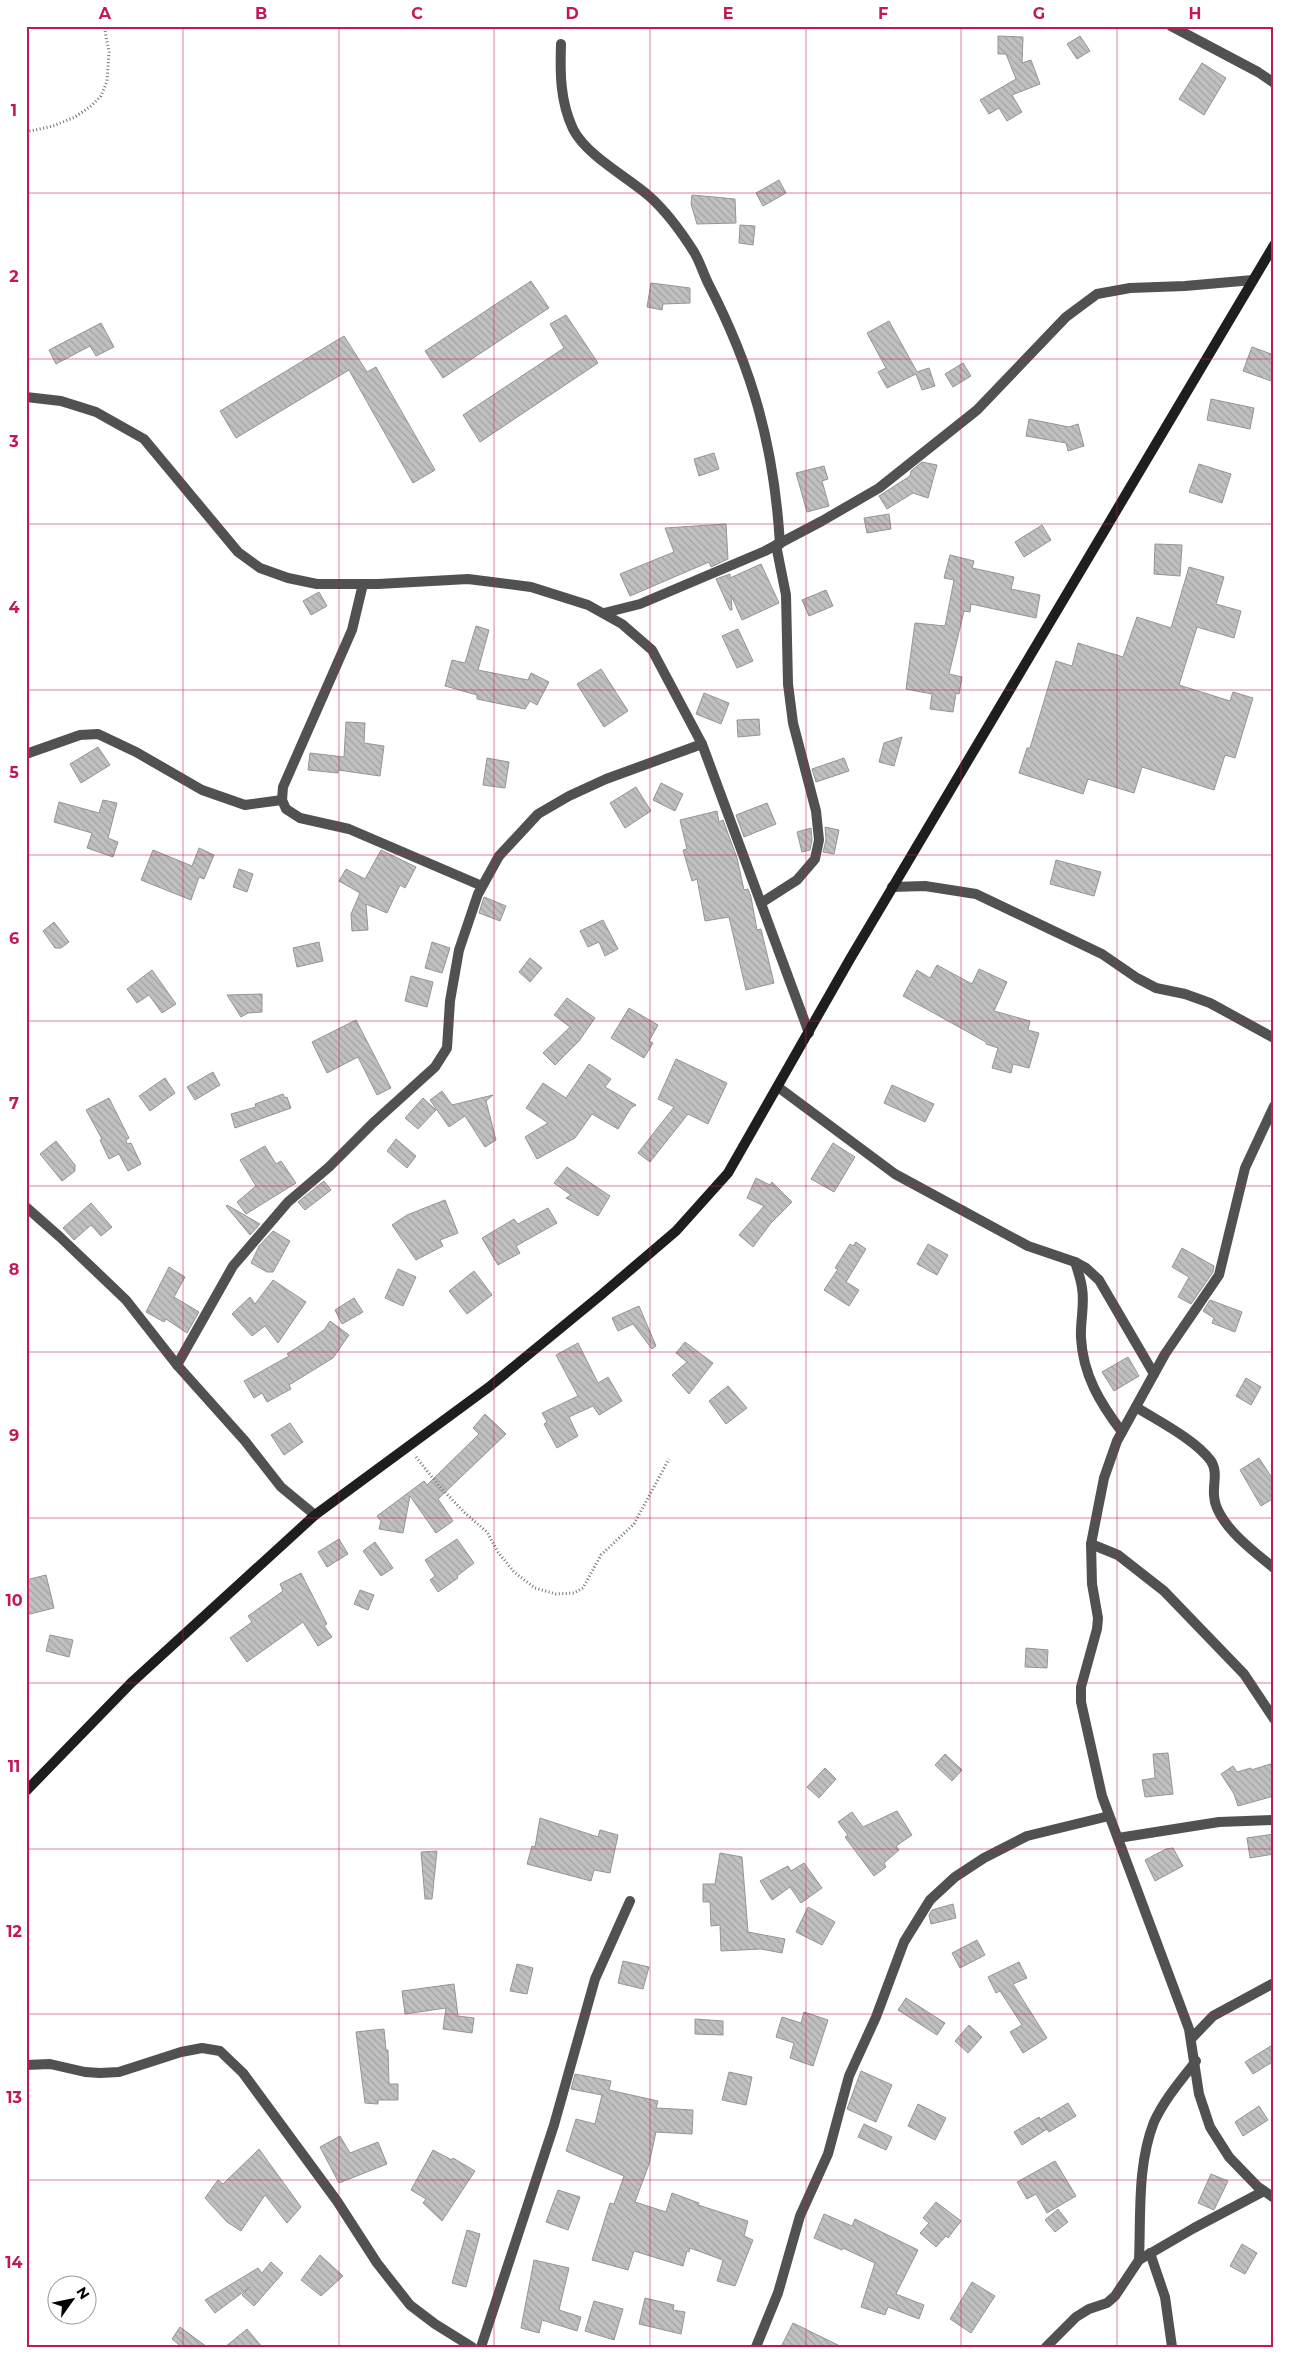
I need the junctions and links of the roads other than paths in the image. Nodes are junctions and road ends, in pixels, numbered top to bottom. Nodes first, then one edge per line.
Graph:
1 (1171, 26) edge
2 (561, 44) dead end
3 (1274, 82) edge
4 (1274, 245) edge
5 (1253, 280) junction
6 (26, 397) edge
7 (778, 545) junction
8 (363, 584) junction
9 (604, 614) junction
10 (702, 744) junction
11 (26, 754) edge
12 (282, 800) junction
13 (482, 886) junction
14 (892, 887) junction
15 (762, 902) junction
16 (809, 1033) junction
17 (1274, 1038) edge
18 (778, 1086) junction
19 (1274, 1106) edge
20 (26, 1207) edge
21 (1076, 1262) junction
22 (178, 1365) junction
23 (1154, 1374) junction
24 (1136, 1407) junction
25 (1122, 1432) junction
26 (315, 1515) junction
27 (1091, 1544) junction
28 (1274, 1568) edge
29 (1274, 1719) edge
30 (26, 1791) edge
31 (1110, 1816) junction
32 (1274, 1820) edge
33 (1118, 1838) junction
34 (630, 1901) dead end
35 (1274, 1982) edge
36 (1191, 2039) junction
37 (1196, 2062) junction
38 (26, 2065) edge
39 (1264, 2191) junction
40 (1274, 2198) edge
41 (1150, 2253) junction
42 (1139, 2260) junction
43 (472, 2347) edge
44 (481, 2347) edge
45 (756, 2347) edge
46 (1046, 2347) edge
47 (1172, 2347) edge

1 - 3 street
2 - 7 street
4 - 5 street
5 - 7 street
5 - 14 street
6 - 8 street
7 - 9 street
7 - 15 street
8 - 9 street
8 - 12 street
9 - 10 street
10 - 13 street
10 - 15 street
11 - 12 street
12 - 13 street
13 - 22 street
14 - 16 street
14 - 17 street
15 - 16 street
16 - 18 street
18 - 21 street
18 - 26 street
19 - 23 street
20 - 22 street
21 - 23 street
21 - 25 street
22 - 26 street
23 - 24 street
24 - 25 street
24 - 28 street
25 - 27 street
26 - 30 street
27 - 29 street
27 - 31 street
31 - 33 street
31 - 45 street
32 - 33 street
33 - 36 street
34 - 44 street
35 - 36 street
36 - 37 street
37 - 39 street
37 - 42 street
38 - 43 street
39 - 40 street
39 - 41 street
41 - 42 street
41 - 47 street
42 - 46 street

